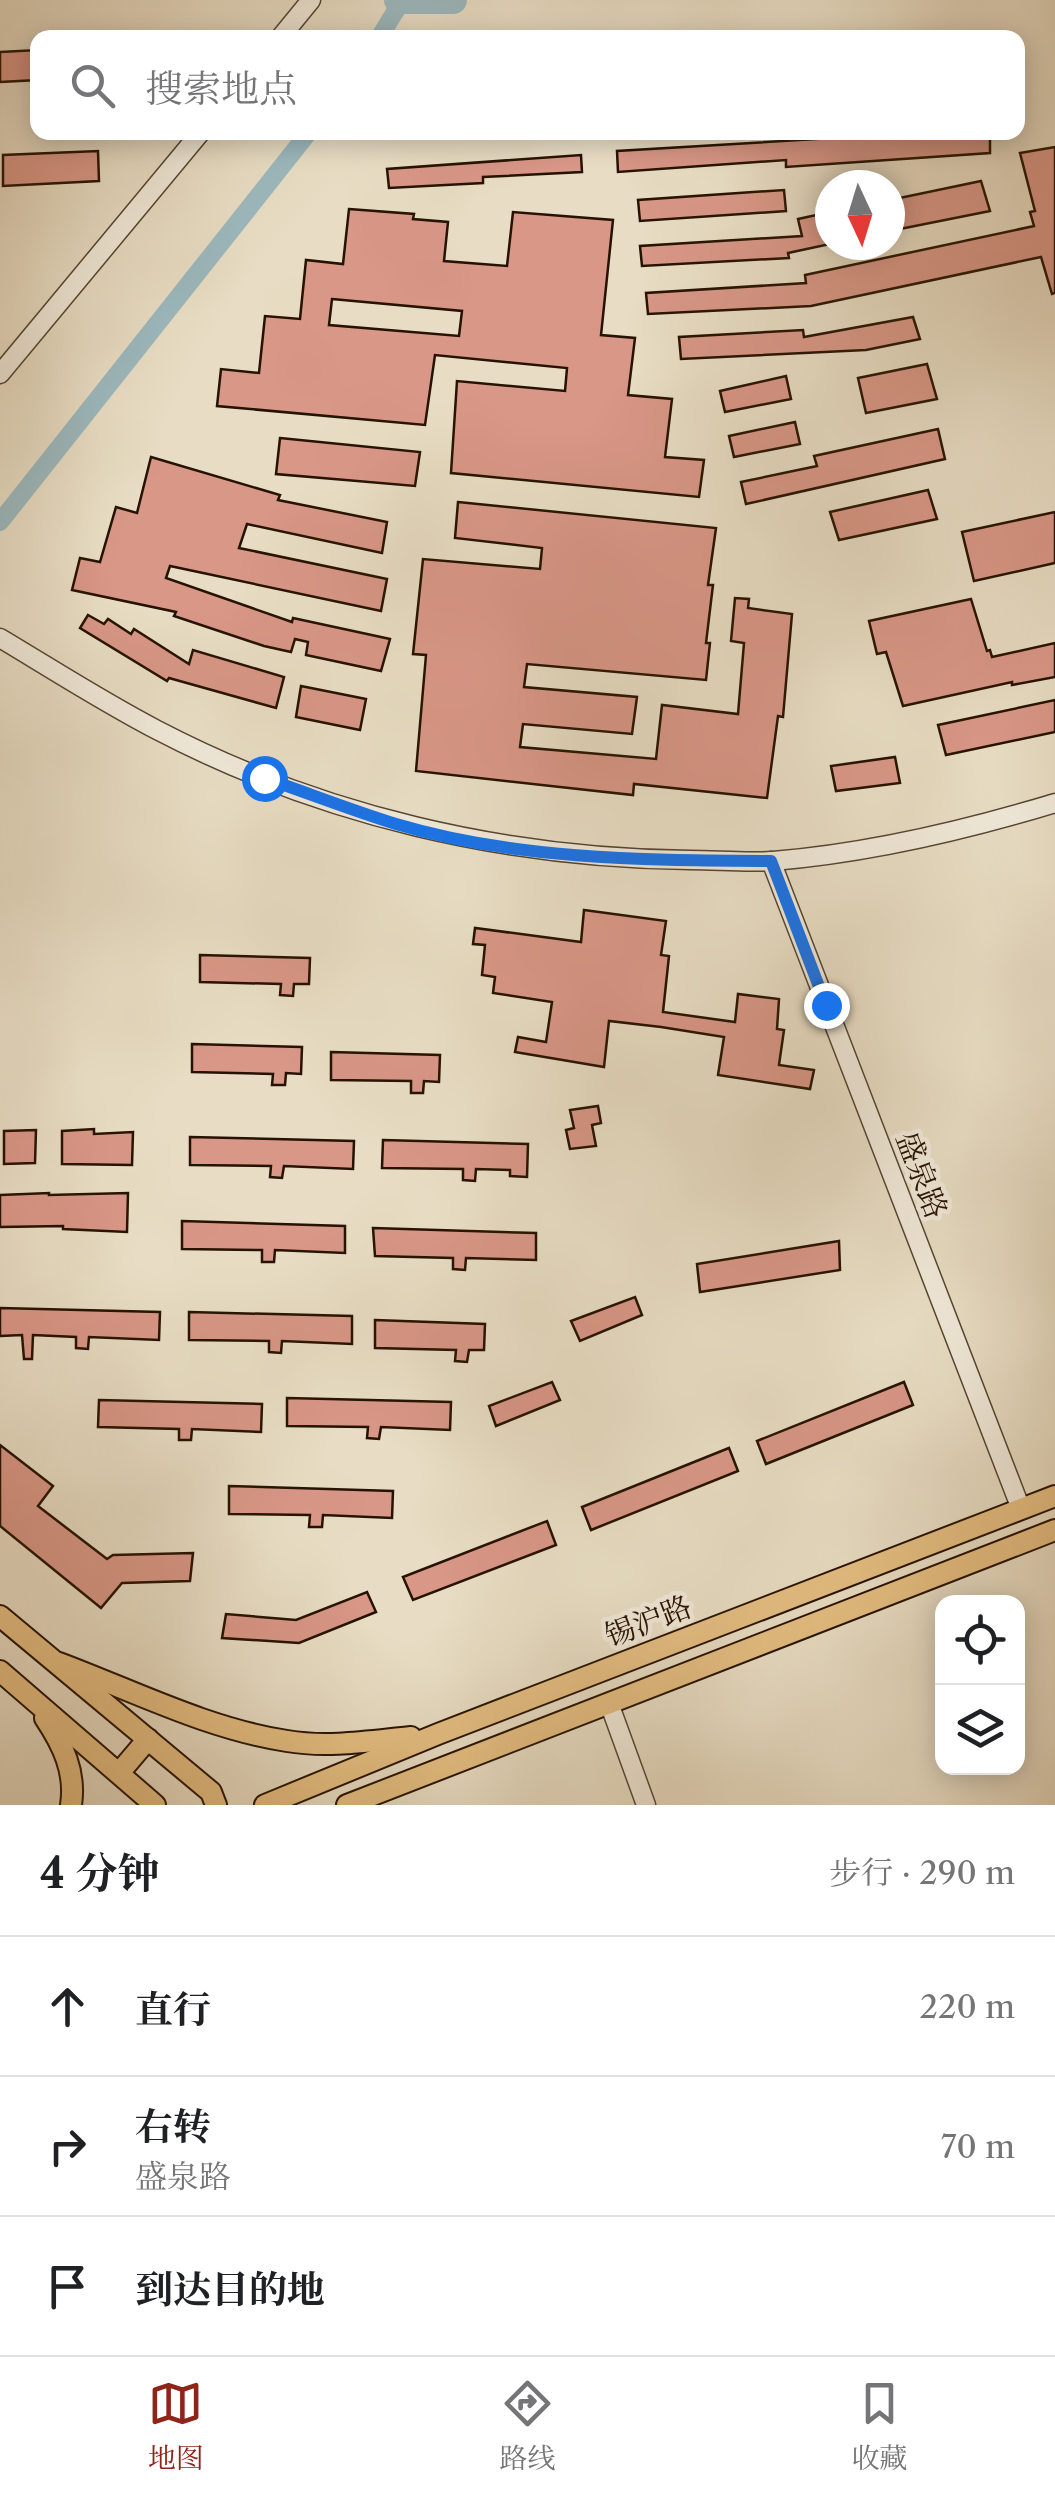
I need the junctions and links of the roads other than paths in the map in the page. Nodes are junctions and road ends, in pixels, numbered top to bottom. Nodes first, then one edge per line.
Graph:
1 (309, 2) edge
2 (286, 30) edge
3 (193, 140) edge
4 (0, 374) edge
5 (0, 638) edge
6 (1055, 804) edge
7 (771, 861) junction
8 (1055, 1496) edge
9 (1021, 1509) junction
10 (1055, 1530) edge
11 (0, 1616) edge
12 (60, 1663) junction
13 (0, 1671) edge
14 (30, 1695) junction
15 (609, 1703) junction
16 (438, 1734) junction
17 (148, 1739) junction
18 (119, 1773) junction
19 (72, 1805) edge
20 (155, 1805) edge
21 (216, 1805) edge
22 (265, 1805) edge
23 (347, 1805) edge
24 (646, 1805) edge

1 - 2 street
3 - 4 street
5 - 7 street
6 - 7 street
7 - 9 street, 盛泉路
8 - 9 main road, 锡沪路
9 - 16 main road, 锡沪路
10 - 15 main road, 锡沪路
11 - 12 main road
12 - 16 main road
12 - 17 main road
13 - 14 main road
14 - 18 main road
14 - 19 main road
15 - 23 main road, 锡沪路
15 - 24 street
16 - 22 main road, 锡沪路
17 - 18 main road
17 - 21 main road
18 - 20 main road

